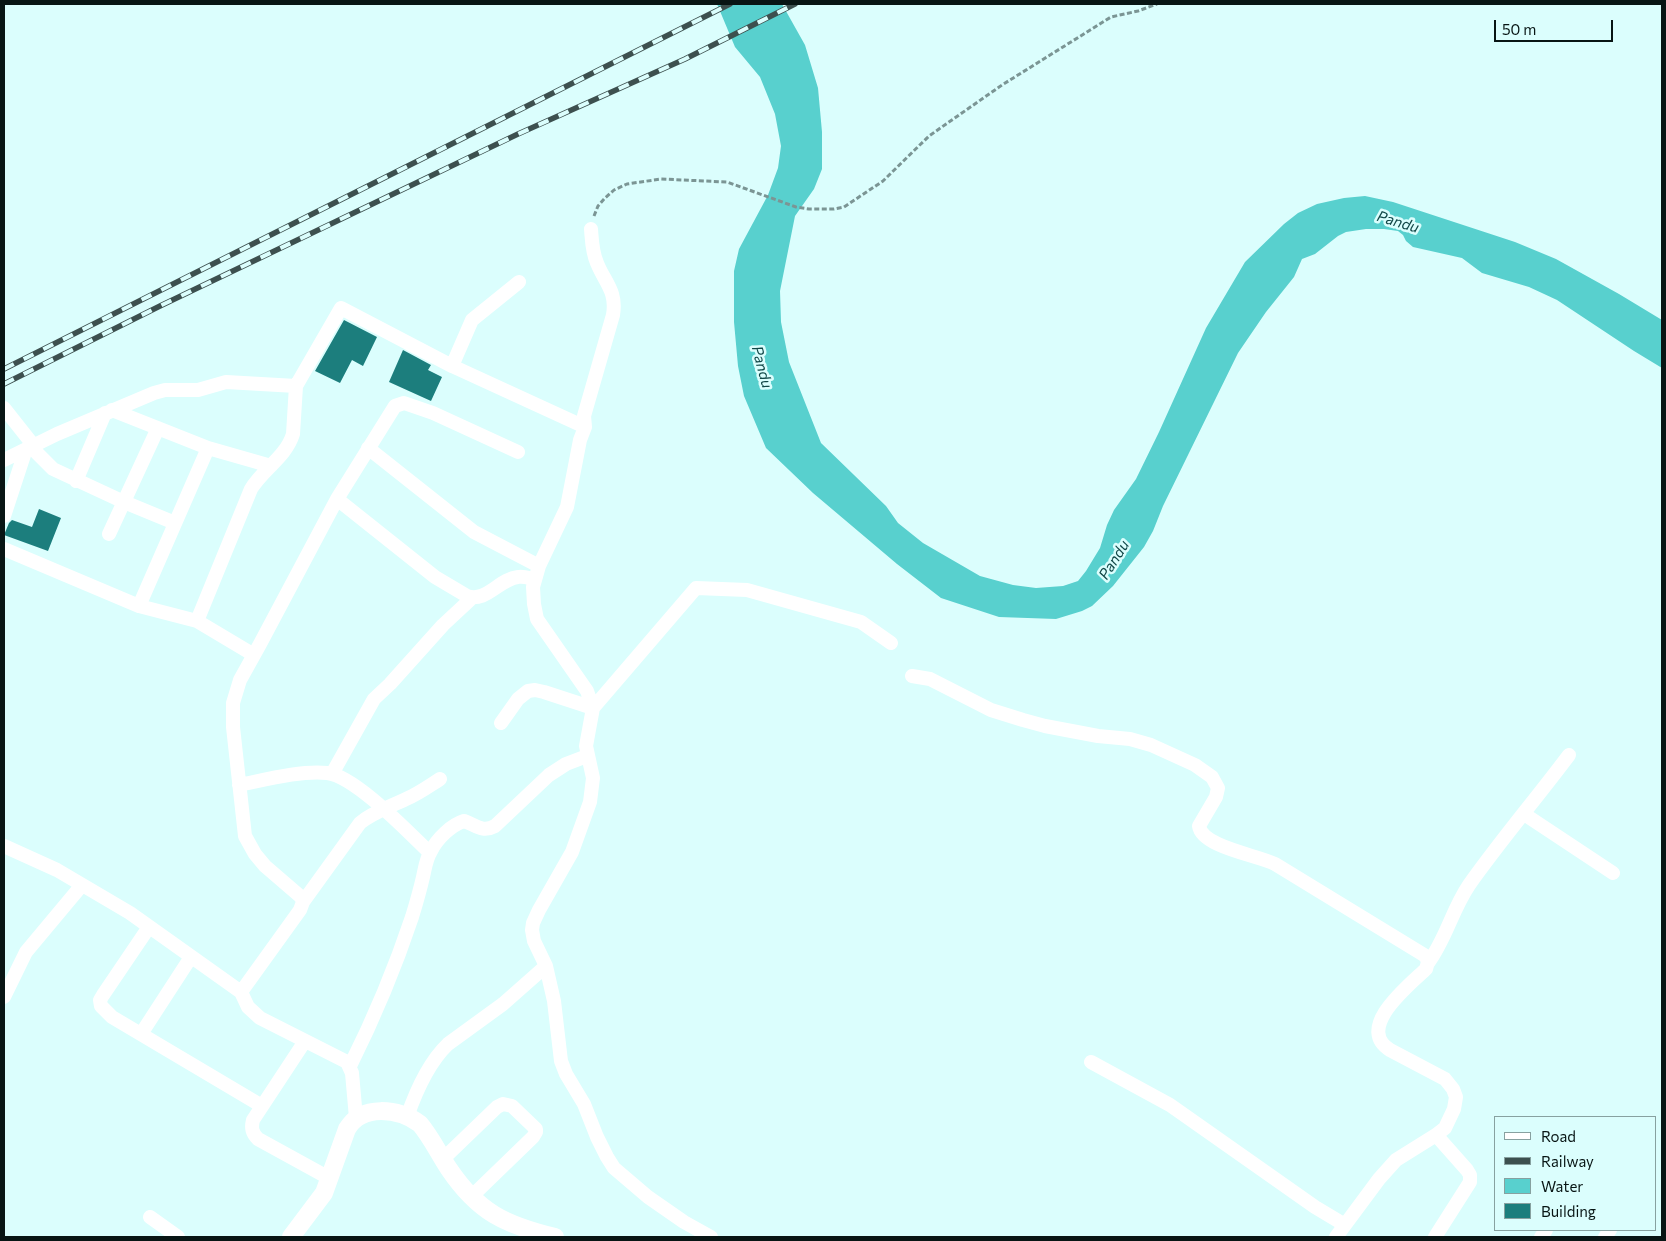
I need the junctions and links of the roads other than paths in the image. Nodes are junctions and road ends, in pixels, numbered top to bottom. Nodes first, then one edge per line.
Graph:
1 (591, 229) road end
2 (519, 282) dead end
3 (452, 366) junction
4 (296, 386) junction
5 (4, 408) edge
6 (109, 412) junction
7 (585, 427) junction
8 (158, 428) junction
9 (30, 448) junction
10 (208, 448) junction
11 (368, 448) junction
12 (518, 452) dead end
13 (4, 460) edge
14 (271, 466) junction
15 (76, 481) junction
16 (337, 499) junction
17 (124, 502) junction
18 (4, 516) edge
19 (175, 524) junction
20 (109, 534) dead end
21 (4, 549) edge
22 (536, 572) junction
23 (472, 598) junction
24 (139, 606) junction
25 (197, 621) junction
26 (891, 643) dead end
27 (254, 655) junction
28 (912, 676) dead end
29 (593, 708) junction
30 (501, 723) dead end
31 (1569, 755) dead end
32 (587, 756) junction
33 (332, 774) junction
34 (440, 779) dead end
35 (239, 785) junction
36 (383, 809) junction
37 (1524, 814) junction
38 (4, 846) edge
39 (430, 853) junction
40 (1613, 873) dead end
41 (82, 885) junction
42 (303, 902) junction
43 (149, 927) junction
44 (191, 958) junction
45 (1428, 963) junction
46 (546, 966) junction
47 (241, 992) junction
48 (4, 997) edge
49 (141, 1034) junction
50 (305, 1040) junction
51 (1091, 1062) dead end
52 (350, 1066) junction
53 (262, 1106) junction
54 (407, 1117) junction
55 (356, 1118) junction
56 (1436, 1135) junction
57 (443, 1160) junction
58 (329, 1178) junction
59 (470, 1196) junction
60 (150, 1217) dead end
61 (1345, 1225) junction
62 (514, 1232) edge
63 (178, 1237) edge
64 (291, 1237) edge
65 (555, 1237) edge
66 (711, 1237) edge
67 (1336, 1237) edge
68 (1435, 1237) edge

1 - 7 street
2 - 3 street
3 - 4 street
3 - 7 street
4 - 6 street
4 - 14 street
5 - 9 street
6 - 8 street
6 - 9 street
6 - 15 street
7 - 22 street
8 - 10 street
8 - 17 street
9 - 13 street
9 - 15 street
9 - 18 street
10 - 14 street
10 - 19 street
11 - 12 street
11 - 16 street
11 - 22 street
14 - 25 street
15 - 17 street
16 - 23 street
16 - 27 street
17 - 19 street
17 - 20 street
19 - 24 street
21 - 24 street
22 - 23 street
22 - 29 street
23 - 33 street
24 - 25 street
25 - 27 street
26 - 29 street
27 - 35 street
28 - 45 street
29 - 30 street
29 - 32 street
31 - 37 street
32 - 39 street
32 - 46 street
33 - 35 street
33 - 36 street
34 - 36 street
35 - 42 street
36 - 39 street
36 - 42 street
37 - 40 street
37 - 45 street
38 - 41 street
39 - 52 street
41 - 43 street
41 - 48 street
42 - 47 street
43 - 44 street
43 - 49 street
44 - 47 street
44 - 49 street
45 - 56 street
46 - 54 street
46 - 66 street
47 - 50 street
49 - 53 street
50 - 52 street
50 - 53 street
51 - 61 street
52 - 55 street
53 - 58 street
54 - 55 street
54 - 57 street
55 - 58 street
56 - 61 street
56 - 68 street
57 - 59 street
57 - 59 street
58 - 64 street
59 - 62 street
60 - 63 street
61 - 67 street
62 - 65 street

